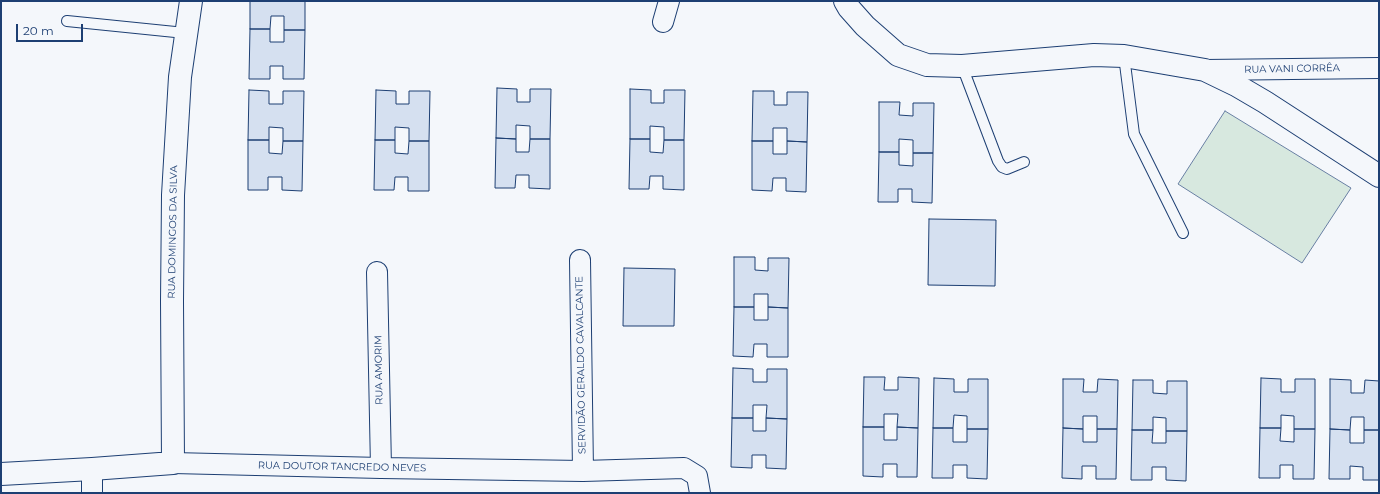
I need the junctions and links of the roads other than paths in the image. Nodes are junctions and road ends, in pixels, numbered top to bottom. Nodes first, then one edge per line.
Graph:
1 (191, 1) edge
2 (669, 1) edge
3 (845, 1) edge
4 (67, 21) dead end
5 (663, 22) dead end
6 (185, 33) junction
7 (1124, 56) junction
8 (962, 66) junction
9 (1379, 68) edge
10 (1205, 70) junction
11 (1024, 162) dead end
12 (1379, 176) edge
13 (1183, 233) dead end
14 (580, 260) dead end
15 (377, 272) dead end
16 (173, 463) junction
17 (381, 468) junction
18 (92, 469) junction
19 (583, 471) junction
20 (1, 474) edge
21 (92, 493) edge
22 (700, 493) edge

1 - 6 street, RUA DOMINGOS DA SILVA
2 - 5 street
3 - 8 street
4 - 6 lane
6 - 16 street, RUA DOMINGOS DA SILVA
7 - 8 street
7 - 10 street
7 - 13 lane
8 - 11 lane
9 - 10 street, RUA VANI CORRÊA
10 - 12 street
14 - 19 street, SERVIDÃO GERALDO CAVALCANTE
15 - 17 street, RUA AMORIM
16 - 17 street, RUA DOUTOR TANCREDO NEVES
16 - 18 street, RUA DOUTOR TANCREDO NEVES
17 - 19 street, RUA DOUTOR TANCREDO NEVES
18 - 20 street, RUA DOUTOR TANCREDO NEVES
18 - 21 street
19 - 22 street, RUA DOUTOR TANCREDO NEVES

